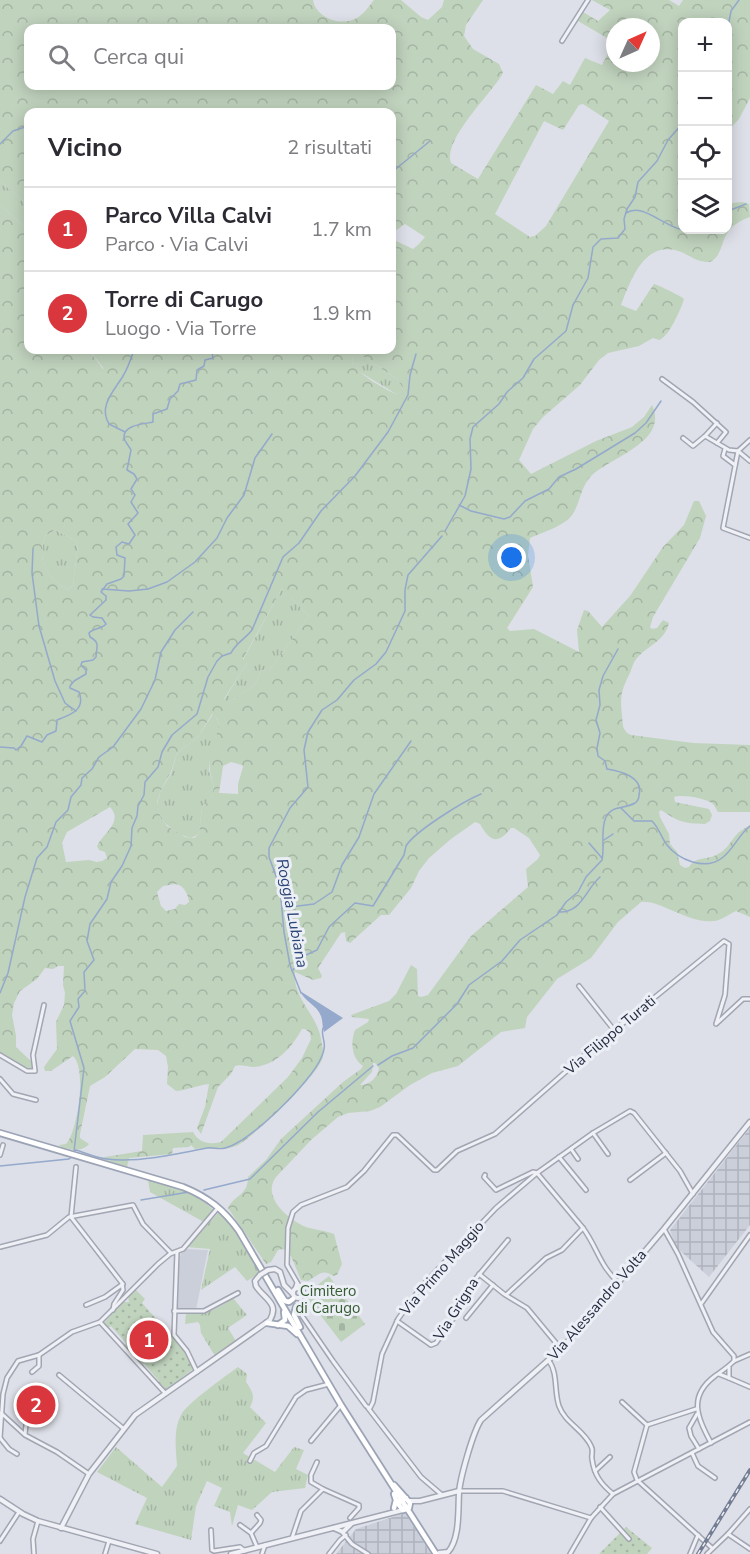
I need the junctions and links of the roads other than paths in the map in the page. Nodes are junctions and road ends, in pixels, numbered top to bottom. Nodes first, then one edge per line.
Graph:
1 (588, 0) edge
2 (562, 41) dead end
3 (662, 379) dead end
4 (717, 423) junction
5 (705, 436) junction
6 (683, 438) dead end
7 (750, 440) edge
8 (717, 443) junction
9 (726, 448) junction
10 (738, 451) junction
11 (750, 461) edge
12 (735, 465) junction
13 (750, 538) edge
14 (579, 986) dead end
15 (750, 999) edge
16 (44, 1005) dead end
17 (614, 1030) junction
18 (0, 1055) edge
19 (0, 1079) edge
20 (36, 1100) dead end
21 (750, 1122) edge
22 (593, 1133) junction
23 (2, 1134) edge
24 (3, 1145) dead end
25 (572, 1149) junction
26 (666, 1153) junction
27 (608, 1154) dead end
28 (0, 1155) edge
29 (559, 1157) junction
30 (578, 1159) dead end
31 (76, 1167) dead end
32 (537, 1173) junction
33 (484, 1175) dead end
34 (630, 1180) dead end
35 (586, 1190) dead end
36 (693, 1194) junction
37 (216, 1210) dead end
38 (70, 1217) junction
39 (583, 1227) junction
40 (664, 1229) junction
41 (750, 1235) edge
42 (508, 1240) dead end
43 (0, 1247) edge
44 (176, 1252) junction
45 (171, 1254) junction
46 (478, 1273) junction
47 (266, 1277) junction
48 (297, 1281) junction
49 (618, 1282) junction
50 (123, 1284) junction
51 (271, 1285) junction
52 (493, 1285) junction
53 (302, 1291) junction
54 (238, 1293) dead end
55 (293, 1293) junction
56 (506, 1296) junction
57 (301, 1298) junction
58 (701, 1304) junction
59 (86, 1305) dead end
60 (296, 1307) junction
61 (113, 1310) junction
62 (174, 1311) junction
63 (466, 1318) dead end
64 (397, 1321) junction
65 (100, 1322) junction
66 (267, 1323) junction
67 (278, 1325) junction
68 (303, 1339) junction
69 (561, 1348) junction
70 (750, 1354) edge
71 (39, 1355) junction
72 (549, 1361) junction
73 (734, 1361) junction
74 (729, 1366) junction
75 (32, 1372) dead end
76 (197, 1372) junction
77 (719, 1374) junction
78 (59, 1375) dead end
79 (0, 1376) edge
80 (729, 1378) junction
81 (7, 1380) junction
82 (329, 1384) junction
83 (750, 1387) edge
84 (2, 1391) edge
85 (165, 1393) junction
86 (622, 1402) dead end
87 (341, 1405) junction
88 (368, 1408) junction
89 (696, 1409) junction
90 (1, 1413) edge
91 (697, 1414) junction
92 (750, 1422) edge
93 (26, 1425) dead end
94 (647, 1425) junction
95 (124, 1429) junction
96 (25, 1436) junction
97 (0, 1438) edge
98 (311, 1441) dead end
99 (711, 1443) junction
100 (699, 1449) junction
101 (692, 1453) junction
102 (17, 1454) dead end
103 (610, 1456) dead end
104 (250, 1461) dead end
105 (317, 1462) dead end
106 (595, 1471) junction
107 (89, 1474) junction
108 (715, 1478) dead end
109 (637, 1480) junction
110 (392, 1485) junction
111 (323, 1489) junction
112 (459, 1491) junction
113 (613, 1494) junction
114 (442, 1495) junction
115 (0, 1499) edge
116 (404, 1500) junction
117 (600, 1507) junction
118 (406, 1509) junction
119 (750, 1509) edge
120 (393, 1510) junction
121 (19, 1512) junction
122 (257, 1515) dead end
123 (350, 1518) dead end
124 (591, 1518) junction
125 (38, 1521) junction
126 (240, 1525) dead end
127 (62, 1528) junction
128 (211, 1530) dead end
129 (344, 1531) junction
130 (251, 1533) junction
131 (728, 1534) junction
132 (698, 1535) junction
133 (292, 1538) junction
134 (629, 1539) dead end
135 (0, 1541) edge
136 (110, 1541) junction
137 (265, 1545) junction
138 (257, 1547) junction
139 (712, 1548) junction
140 (750, 1549) edge
141 (245, 1551) junction
142 (449, 1552) edge
143 (437, 1553) edge
144 (572, 1553) edge
145 (34, 1554) edge
146 (105, 1554) edge
147 (157, 1554) edge
148 (231, 1554) edge
149 (262, 1554) edge
150 (329, 1554) edge
151 (368, 1554) edge
152 (690, 1554) edge
153 (707, 1554) edge

1 - 2 street
3 - 4 street
4 - 5 street
4 - 8 street
5 - 6 street
5 - 8 street
7 - 10 street
8 - 9 street
9 - 10 street
9 - 12 street
10 - 11 street
10 - 12 street
12 - 13 street
14 - 17 street
15 - 17 street, Via Filippo Turati
16 - 18 street
17 - 48 street, Via Filippo Turati
19 - 20 street
21 - 36 street, Via Alessandro Volta
22 - 25 street
22 - 26 street
22 - 27 street
23 - 47 main road
24 - 28 street
25 - 29 street
25 - 30 street
26 - 34 street
26 - 36 street
29 - 32 street
29 - 35 street
31 - 38 street
32 - 33 street
32 - 39 street
32 - 64 street, Via Primo Maggio
36 - 40 street, Via Alessandro Volta
37 - 44 street
38 - 43 street
38 - 45 street
38 - 50 street
39 - 49 street
39 - 56 street
40 - 49 street, Via Alessandro Volta
40 - 58 street
41 - 58 street
42 - 46 street, Via Grigna
44 - 45 street
44 - 62 street
45 - 61 street
46 - 52 street
46 - 64 street, Via Grigna
47 - 51 main road
47 - 55 main road
48 - 53 street
48 - 55 street
49 - 69 street, Via Alessandro Volta
50 - 59 street
50 - 61 street
51 - 67 main road
51 - 68 main road
52 - 56 street
52 - 63 street
53 - 55 street
53 - 57 street
54 - 62 street
55 - 57 street
55 - 60 street
55 - 66 street, bridge
56 - 69 street
57 - 60 street
58 - 73 street
60 - 68 main road
60 - 88 street
61 - 65 street
62 - 76 street
64 - 88 street, Via Primo Maggio
65 - 71 street
65 - 85 street
66 - 67 main road
66 - 76 street
67 - 68 main road
68 - 82 main road
69 - 72 street, Via Alessandro Volta
70 - 73 street
71 - 75 street
71 - 81 street
72 - 106 street
72 - 112 street, Via Alessandro Volta
73 - 74 street
74 - 77 street
74 - 80 street
76 - 85 street
77 - 80 street
77 - 89 street
78 - 95 street
79 - 81 street
80 - 83 street
81 - 84 street
82 - 87 main road
82 - 104 street
84 - 90 street
85 - 95 street
86 - 94 street
87 - 98 street
87 - 110 main road
88 - 114 street
89 - 91 street
89 - 94 street
90 - 96 street
90 - 97 street
91 - 99 street
91 - 100 street
92 - 99 street
93 - 96 street
94 - 109 street
95 - 107 street
96 - 107 street
97 - 102 street
99 - 100 street
100 - 101 street
101 - 108 street
101 - 109 street
103 - 106 street
105 - 111 street
106 - 113 street
107 - 127 street
109 - 113 street
109 - 132 street
110 - 116 main road
110 - 120 main road
111 - 123 street
111 - 133 street
112 - 114 street
112 - 124 street
112 - 142 street, Via Alessandro Volta
113 - 117 street
114 - 116 street
115 - 121 street
116 - 118 main road
116 - 118 main road
116 - 120 street
117 - 124 street
117 - 134 street
118 - 120 street
118 - 143 main road
118 - 143 main road
119 - 131 street
120 - 129 street
121 - 125 street
121 - 135 street
122 - 130 street
124 - 144 street
125 - 127 street
125 - 145 street
126 - 130 street
127 - 136 street
128 - 141 street
129 - 133 street
129 - 150 street
129 - 151 street
130 - 138 street
131 - 139 street
131 - 140 street
132 - 139 street
132 - 152 street
133 - 137 street
136 - 146 street
136 - 147 street
137 - 138 street
137 - 149 street
138 - 141 street
139 - 153 street
141 - 148 street
142 - 143 street

